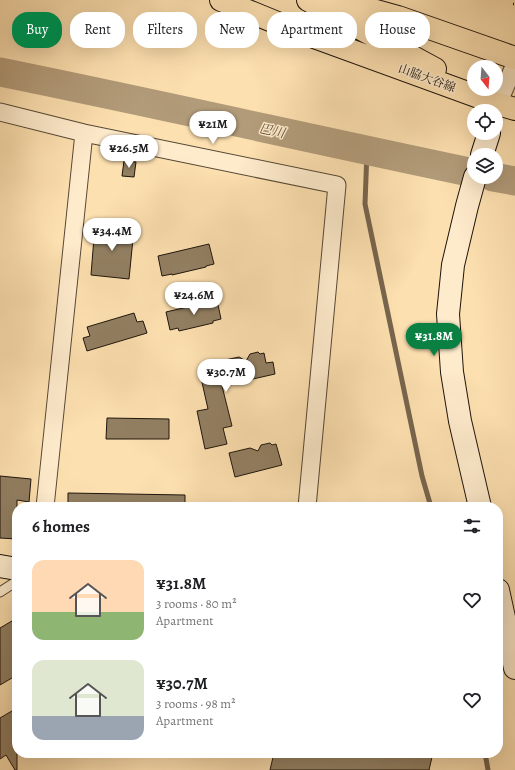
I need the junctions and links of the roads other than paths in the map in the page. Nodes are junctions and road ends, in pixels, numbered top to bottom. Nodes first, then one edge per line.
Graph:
1 (221, 0) edge
2 (308, 0) edge
3 (336, 0) edge
4 (396, 8) edge
5 (515, 49) edge
6 (515, 58) edge
7 (515, 64) edge
8 (492, 104) edge
9 (496, 104) edge
10 (503, 108) edge
11 (0, 112) edge
12 (84, 133) junction
13 (473, 184) edge
14 (46, 502) edge
15 (307, 502) edge
16 (479, 502) edge
17 (0, 566) edge
18 (12, 569) edge
19 (12, 584) edge
20 (0, 592) edge
21 (503, 613) edge
22 (515, 668) edge

1 - 8 main road, 山脇大谷線
2 - 9 main road, 山脇大谷線
3 - 4 main road
4 - 5 main road
4 - 6 main road
7 - 10 street
11 - 12 street
12 - 14 street
12 - 15 street
13 - 16 street
17 - 18 street
19 - 20 lane
21 - 22 street

